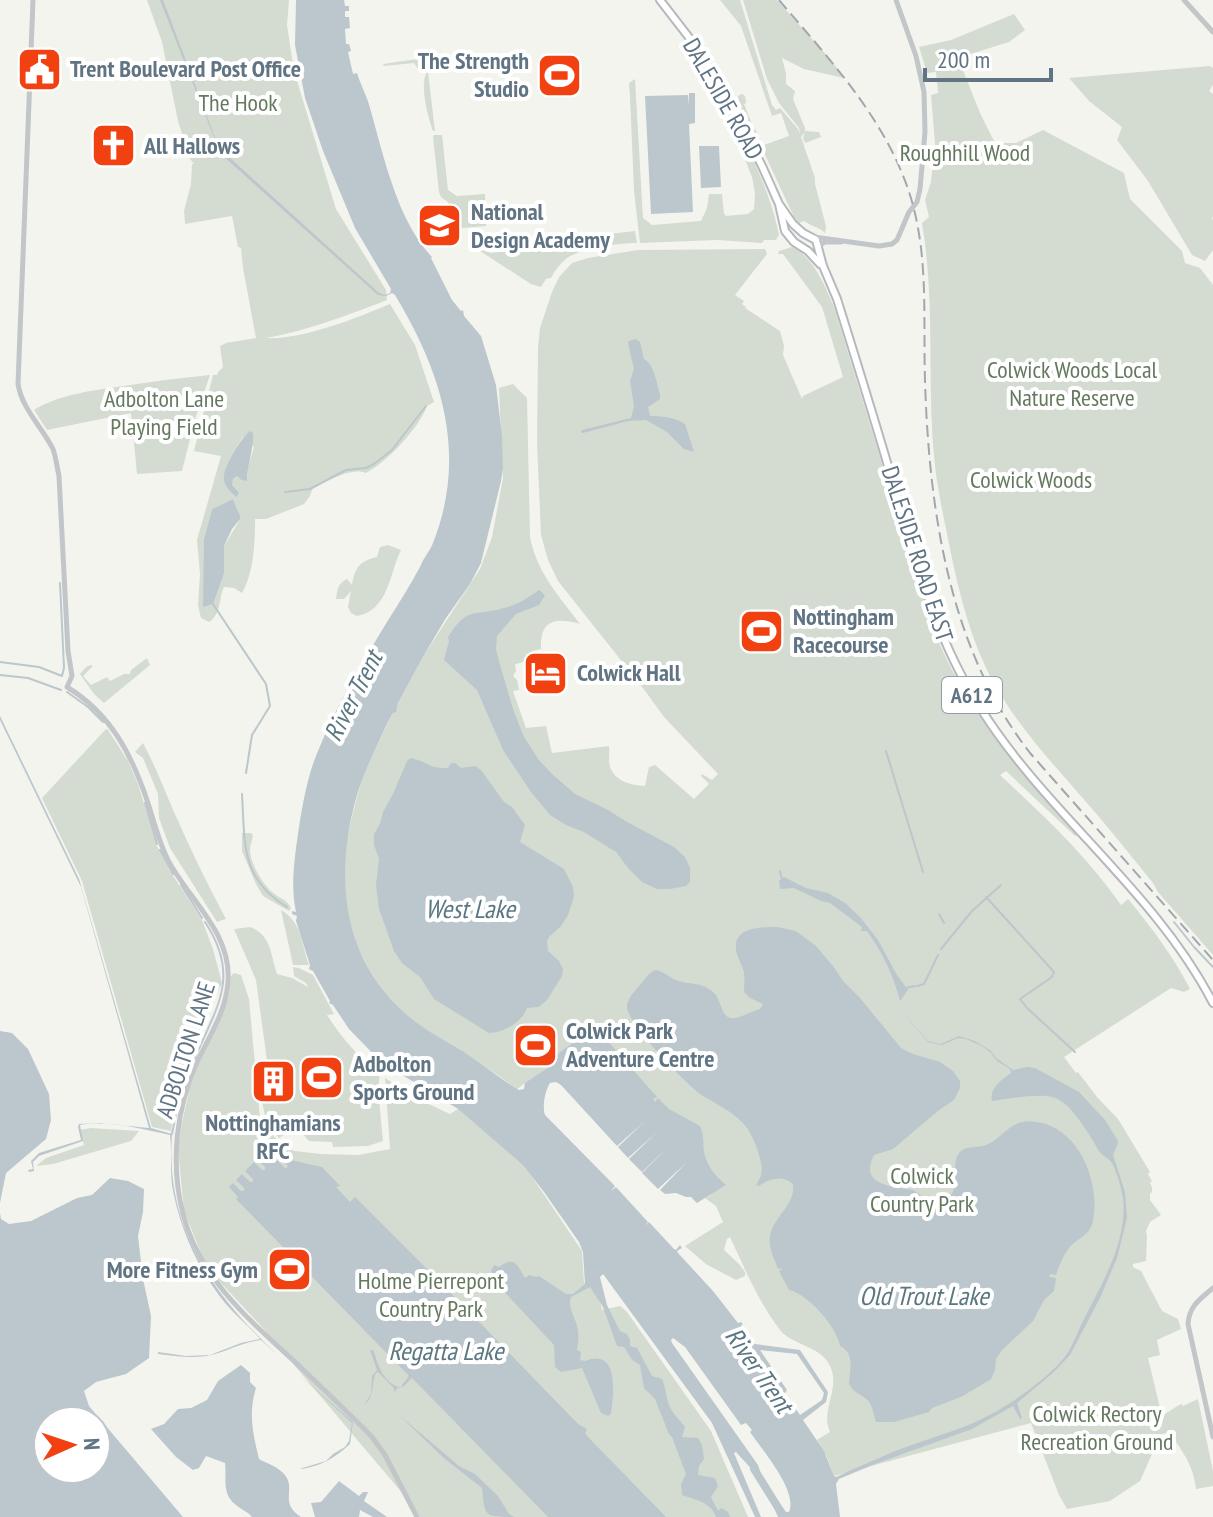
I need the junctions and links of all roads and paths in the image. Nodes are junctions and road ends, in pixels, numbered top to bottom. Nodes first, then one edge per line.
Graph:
1 (33, 0) edge
2 (660, 0) edge
3 (896, 0) edge
4 (1184, 0) edge
5 (1213, 32) edge
6 (779, 204) junction
7 (803, 233) junction
8 (813, 237) junction
9 (842, 242) junction
10 (796, 243) junction
11 (817, 248) junction
12 (808, 251) junction
13 (823, 266) junction
14 (1213, 1003) edge
15 (1213, 1288) edge
16 (1213, 1437) edge
17 (417, 1517) edge

1 - 17 street, ADBOLTON LANE
2 - 6 main road, DALESIDE ROAD
3 - 9 street
4 - 5 street
6 - 7 main road, DALESIDE ROAD
6 - 10 main road, DALESIDE ROAD
7 - 8 main road
7 - 10 main road
8 - 9 street
8 - 11 main road, DALESIDE ROAD EAST
9 - 11 street
10 - 12 main road, DALESIDE ROAD EAST
11 - 12 main road
11 - 13 main road, DALESIDE ROAD EAST / A612
12 - 13 main road, DALESIDE ROAD EAST / A612
13 - 14 main road, DALESIDE ROAD EAST / A612
15 - 16 street

